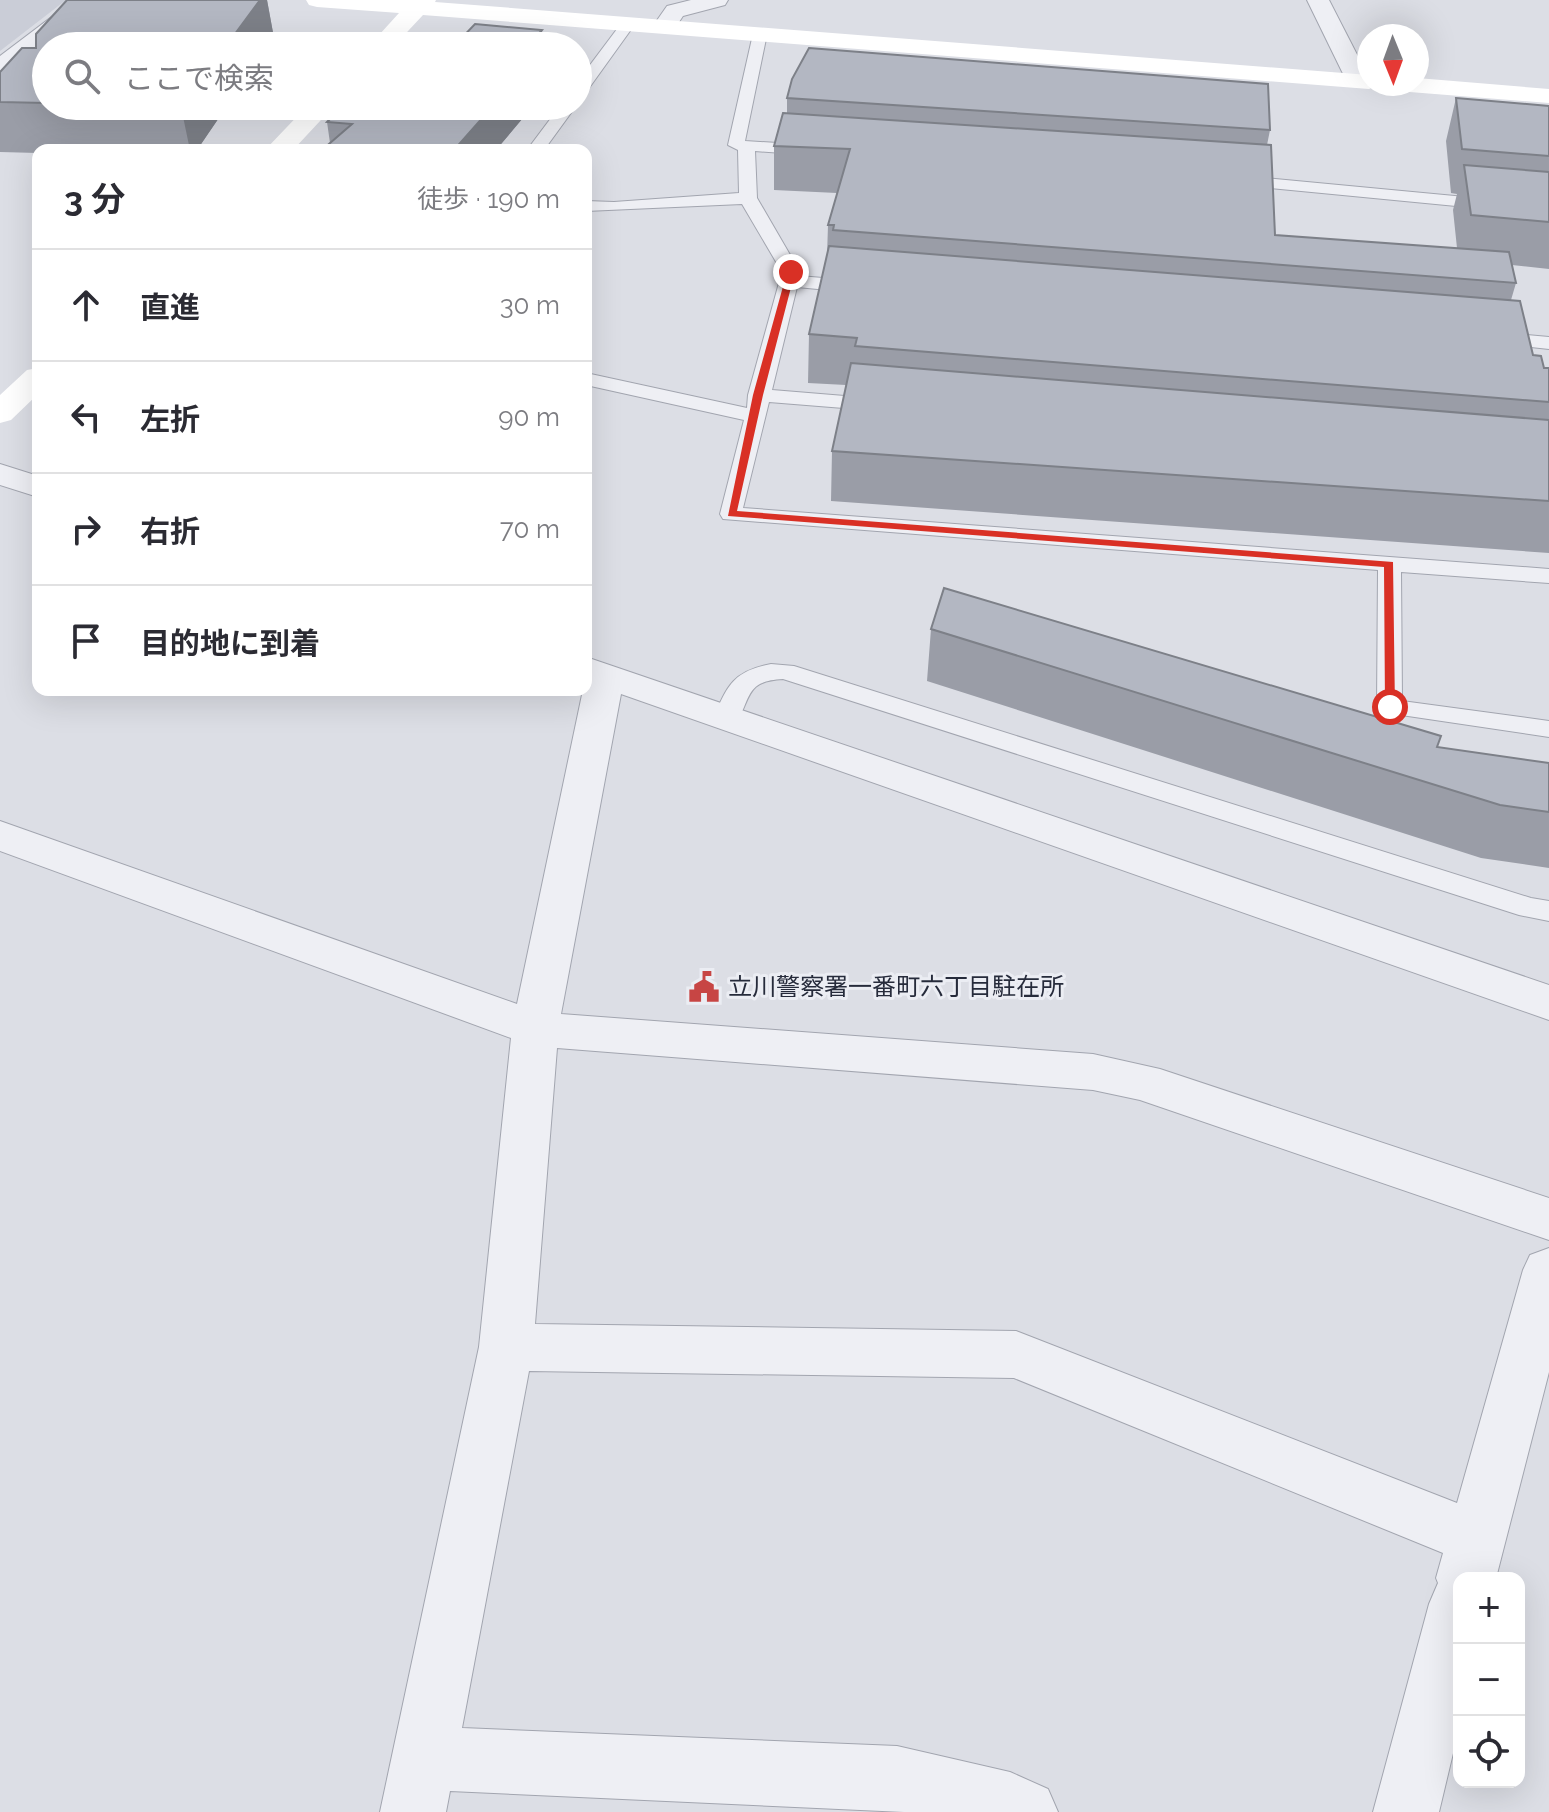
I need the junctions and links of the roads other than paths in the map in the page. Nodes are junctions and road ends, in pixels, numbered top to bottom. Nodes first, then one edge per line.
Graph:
1 (88, 0) edge
2 (317, 0) edge
3 (717, 0) edge
4 (1318, 0) edge
5 (422, 4) edge
6 (628, 24) junction
7 (665, 26) junction
8 (47, 32) edge
9 (395, 32) edge
10 (760, 34) junction
11 (32, 43) edge
12 (0, 68) edge
13 (1357, 70) edge
14 (592, 73) edge
15 (1357, 81) edge
16 (1429, 87) edge
17 (1549, 96) edge
18 (307, 120) edge
19 (558, 120) edge
20 (284, 144) edge
21 (540, 144) edge
22 (746, 146) junction
23 (826, 151) edge
24 (1224, 179) edge
25 (748, 198) junction
26 (592, 206) edge
27 (1549, 210) edge
28 (788, 281) junction
29 (883, 289) edge
30 (1470, 336) edge
31 (1549, 343) edge
32 (592, 380) edge
33 (32, 383) edge
34 (756, 406) junction
35 (901, 407) edge
36 (0, 413) edge
37 (0, 474) edge
38 (32, 485) edge
39 (1389, 564) junction
40 (1549, 576) edge
41 (595, 672) edge
42 (591, 696) edge
43 (726, 719) junction
44 (1549, 729) edge
45 (0, 835) edge
46 (1549, 911) edge
47 (1549, 1003) edge
48 (535, 1029) junction
49 (1549, 1219) edge
50 (1549, 1270) edge
51 (506, 1347) junction
52 (1471, 1558) edge
53 (1453, 1628) edge
54 (418, 1785) edge
55 (1025, 1812) edge
56 (1406, 1812) edge

1 - 8 street
2 - 5 street
3 - 7 street
4 - 13 street
5 - 6 street
5 - 9 street
6 - 7 street
6 - 14 lane
7 - 10 street
10 - 15 street
10 - 22 lane
11 - 12 street
16 - 17 street
18 - 20 street
19 - 21 lane
22 - 23 lane
22 - 25 lane
24 - 27 lane
25 - 26 lane
25 - 28 lane
28 - 29 lane
28 - 34 lane
30 - 31 lane
32 - 34 lane
33 - 36 street
34 - 35 lane
34 - 39 lane
37 - 38 street
39 - 40 lane
39 - 44 lane
41 - 43 street
42 - 48 street
43 - 46 lane
43 - 47 street
45 - 48 street
48 - 49 street
48 - 51 street
50 - 52 street
51 - 52 street
51 - 54 street
53 - 56 street
54 - 55 street

